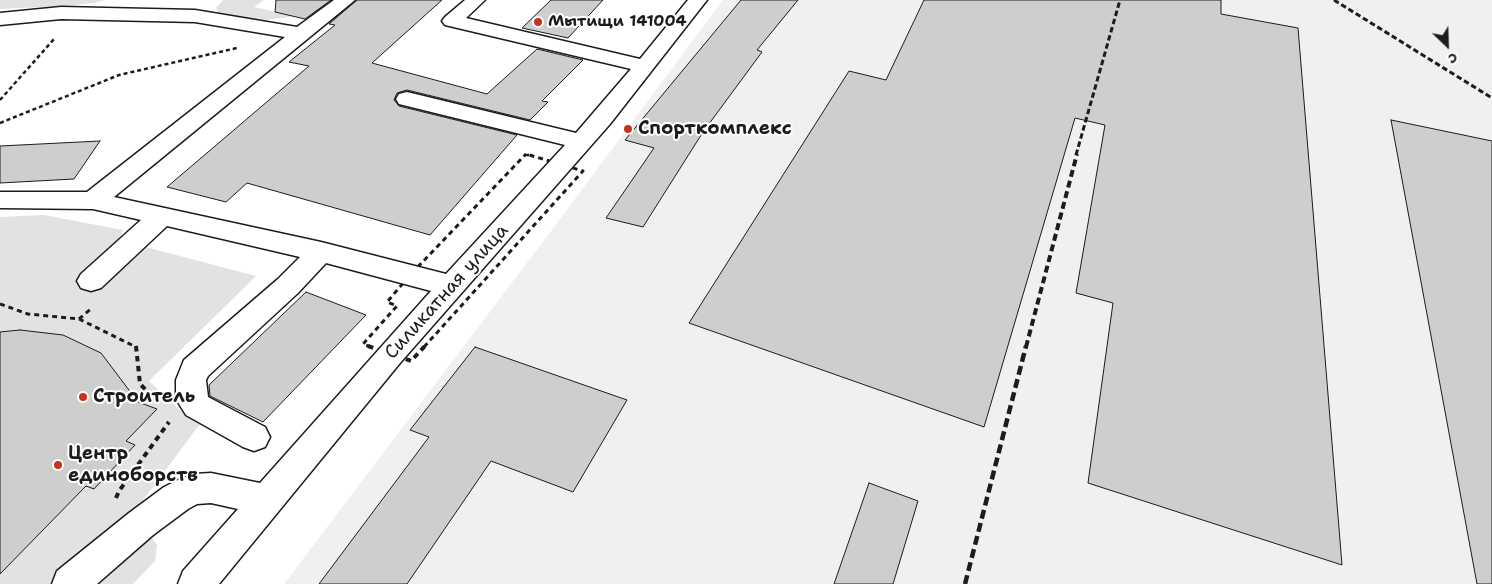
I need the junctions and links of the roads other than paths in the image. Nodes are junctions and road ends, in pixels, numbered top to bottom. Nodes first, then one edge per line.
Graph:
1 (346, 0) edge
2 (476, 0) edge
3 (698, 0) edge
4 (0, 19) edge
5 (301, 34) junction
6 (645, 66) junction
7 (407, 99) dead end
8 (582, 142) junction
9 (0, 200) edge
10 (93, 201) junction
11 (161, 217) junction
12 (321, 252) junction
13 (92, 281) dead end
14 (452, 286) junction
15 (254, 437) dead end
16 (266, 500) junction
17 (70, 584) edge
18 (196, 584) edge

1 - 5 street
2 - 6 street
3 - 6 street, Силикатная улица
4 - 5 street
5 - 10 street
6 - 8 street, Силикатная улица
7 - 8 street
8 - 14 street, Силикатная улица
9 - 10 street
10 - 11 street
11 - 12 street
11 - 13 street
12 - 14 street
12 - 15 street
14 - 16 street, Силикатная улица
16 - 17 street
16 - 18 street, Силикатная улица

